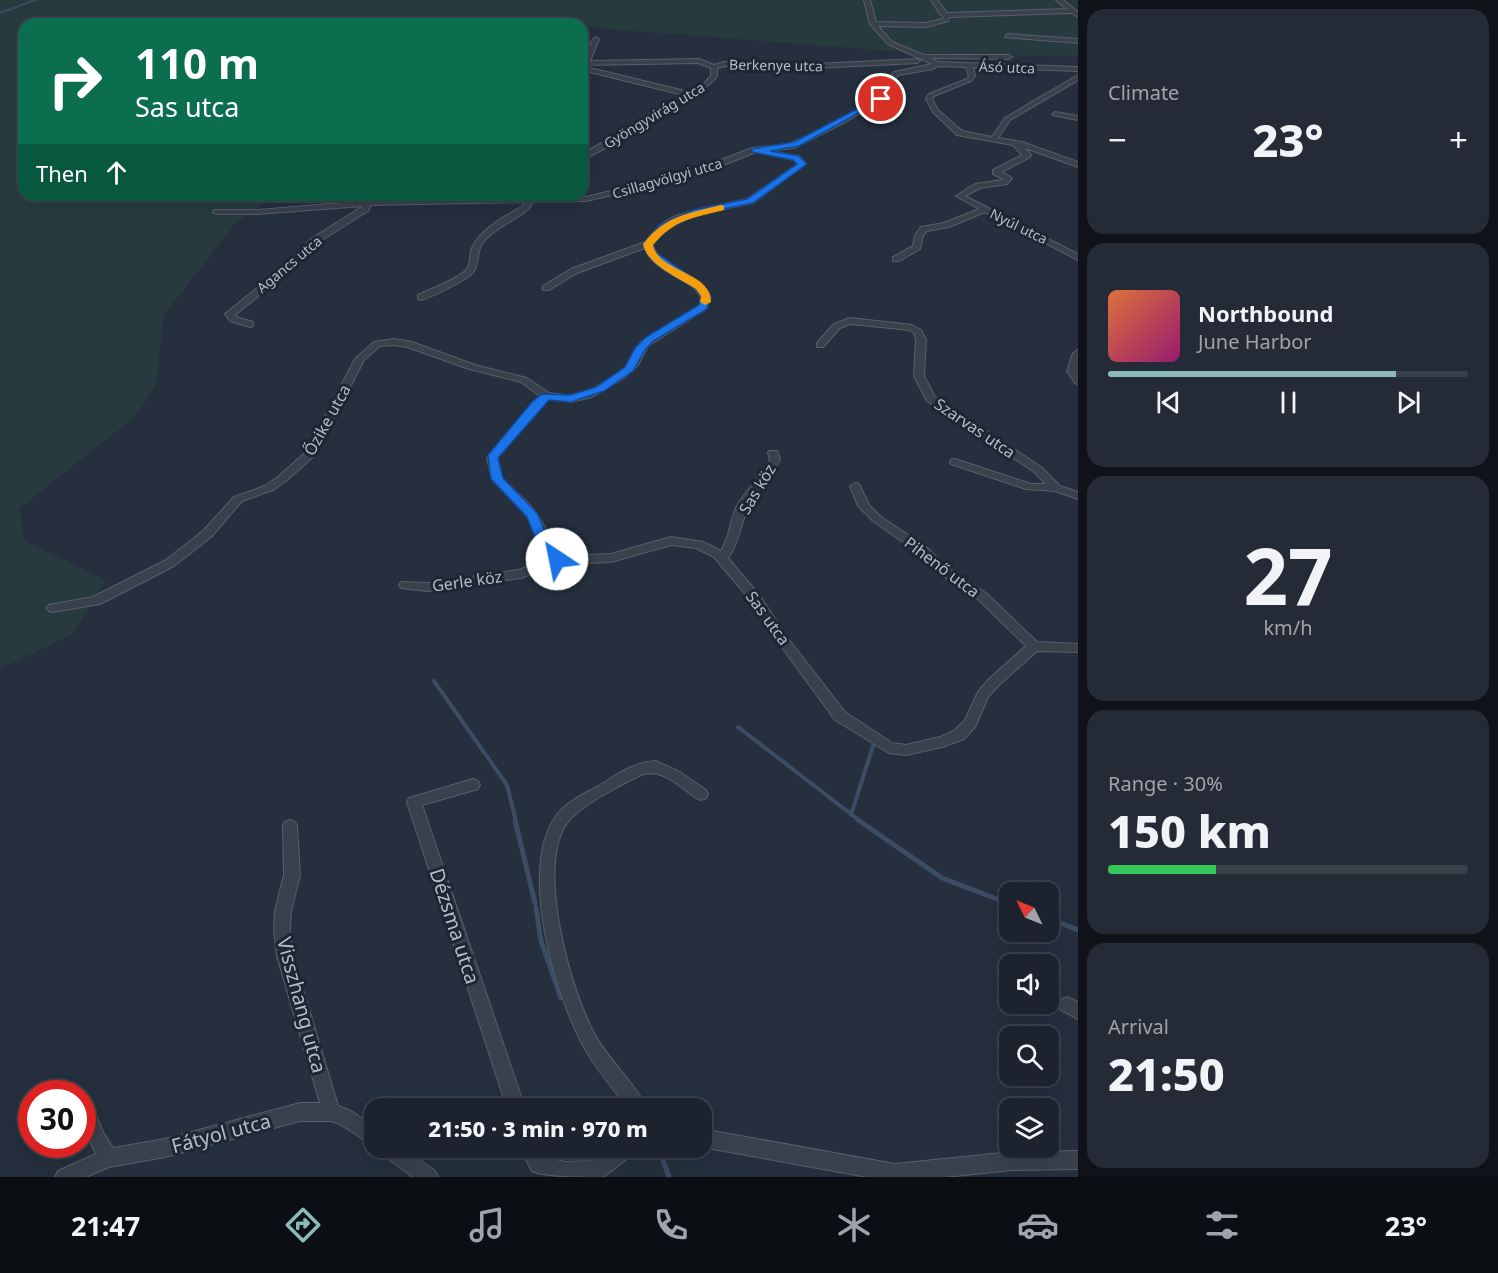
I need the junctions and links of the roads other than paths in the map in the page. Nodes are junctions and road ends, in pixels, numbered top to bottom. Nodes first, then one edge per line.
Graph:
1 (867, 0) edge
2 (934, 0) edge
3 (1059, 0) edge
4 (1071, 11) junction
5 (946, 15) junction
6 (1078, 15) edge
7 (873, 24) junction
8 (1007, 36) dead end
9 (597, 39) dead end
10 (1078, 41) edge
11 (588, 55) edge
12 (923, 55) junction
13 (1009, 57) dead end
14 (934, 62) junction
15 (588, 64) edge
16 (588, 65) edge
17 (969, 65) junction
18 (714, 67) junction
19 (1078, 69) edge
20 (1078, 77) edge
21 (692, 95) junction
22 (1055, 114) dead end
23 (1078, 118) edge
24 (994, 139) junction
25 (1010, 142) junction
26 (755, 150) junction
27 (588, 154) edge
28 (1078, 165) edge
29 (588, 199) edge
30 (529, 201) joint
31 (368, 202) junction
32 (986, 210) junction
33 (217, 212) dead end
34 (648, 244) junction
35 (1078, 257) edge
36 (896, 259) dead end
37 (546, 288) dead end
38 (421, 297) dead end
39 (250, 324) dead end
40 (820, 345) dead end
41 (1077, 356) edge
42 (1078, 381) edge
43 (546, 396) junction
44 (773, 453) dead end
45 (955, 462) dead end
46 (855, 486) dead end
47 (1056, 488) junction
48 (1078, 496) edge
49 (558, 555) junction
50 (722, 557) junction
51 (405, 585) dead end
52 (53, 608) dead end
53 (1034, 646) junction
54 (1078, 648) edge
55 (473, 785) dead end
56 (701, 794) dead end
57 (290, 826) dead end
58 (513, 1098) edge
59 (631, 1098) edge
60 (331, 1112) junction
61 (364, 1130) edge
62 (96, 1137) edge
63 (712, 1140) edge
64 (109, 1158) junction
65 (402, 1158) edge
66 (535, 1158) edge
67 (613, 1158) edge
68 (1078, 1160) edge
69 (590, 1173) edge
70 (64, 1177) edge
71 (429, 1177) edge

1 - 7 street
2 - 5 street
3 - 4 street
4 - 5 street
4 - 6 street
5 - 7 street
7 - 12 street
8 - 10 street
9 - 11 street
12 - 13 street
12 - 14 street
14 - 17 street, Ásó utca
14 - 18 street, Berkenye utca
14 - 26 street, Csillagvölgyi utca
15 - 18 street, Berkenye utca
16 - 21 street
17 - 19 street, Ásó utca
17 - 24 street
18 - 21 street, Gyöngyvirág utca
20 - 24 street
21 - 27 street, Gyöngyvirág utca
22 - 23 street
24 - 25 street
25 - 28 street
25 - 32 street, Nyúl utca
26 - 29 street, Csillagvölgyi utca
26 - 34 street
30 - 31 street, Csillagvölgyi utca
30 - 38 street
31 - 33 street, Csillagvölgyi utca
31 - 39 street, Agancs utca
32 - 35 street, Nyúl utca
32 - 36 street
34 - 37 street
34 - 43 street
40 - 47 street, Szarvas utca
41 - 42 street
43 - 49 street
43 - 52 street, Őzike utca
44 - 50 street, Sas köz
45 - 47 street
46 - 53 street, Pihenő utca
47 - 48 street, Szarvas utca
49 - 50 street, Sas utca
49 - 51 street, Gerle köz
50 - 53 street, Sas utca
53 - 54 street
55 - 58 street, Dézsma utca
56 - 59 street
57 - 60 street, Visszhang utca
60 - 61 street, Fátyol utca
60 - 64 street, Fátyol utca
62 - 64 street
63 - 68 street
64 - 70 street, Fátyol utca
65 - 71 street
66 - 69 street
67 - 69 street

